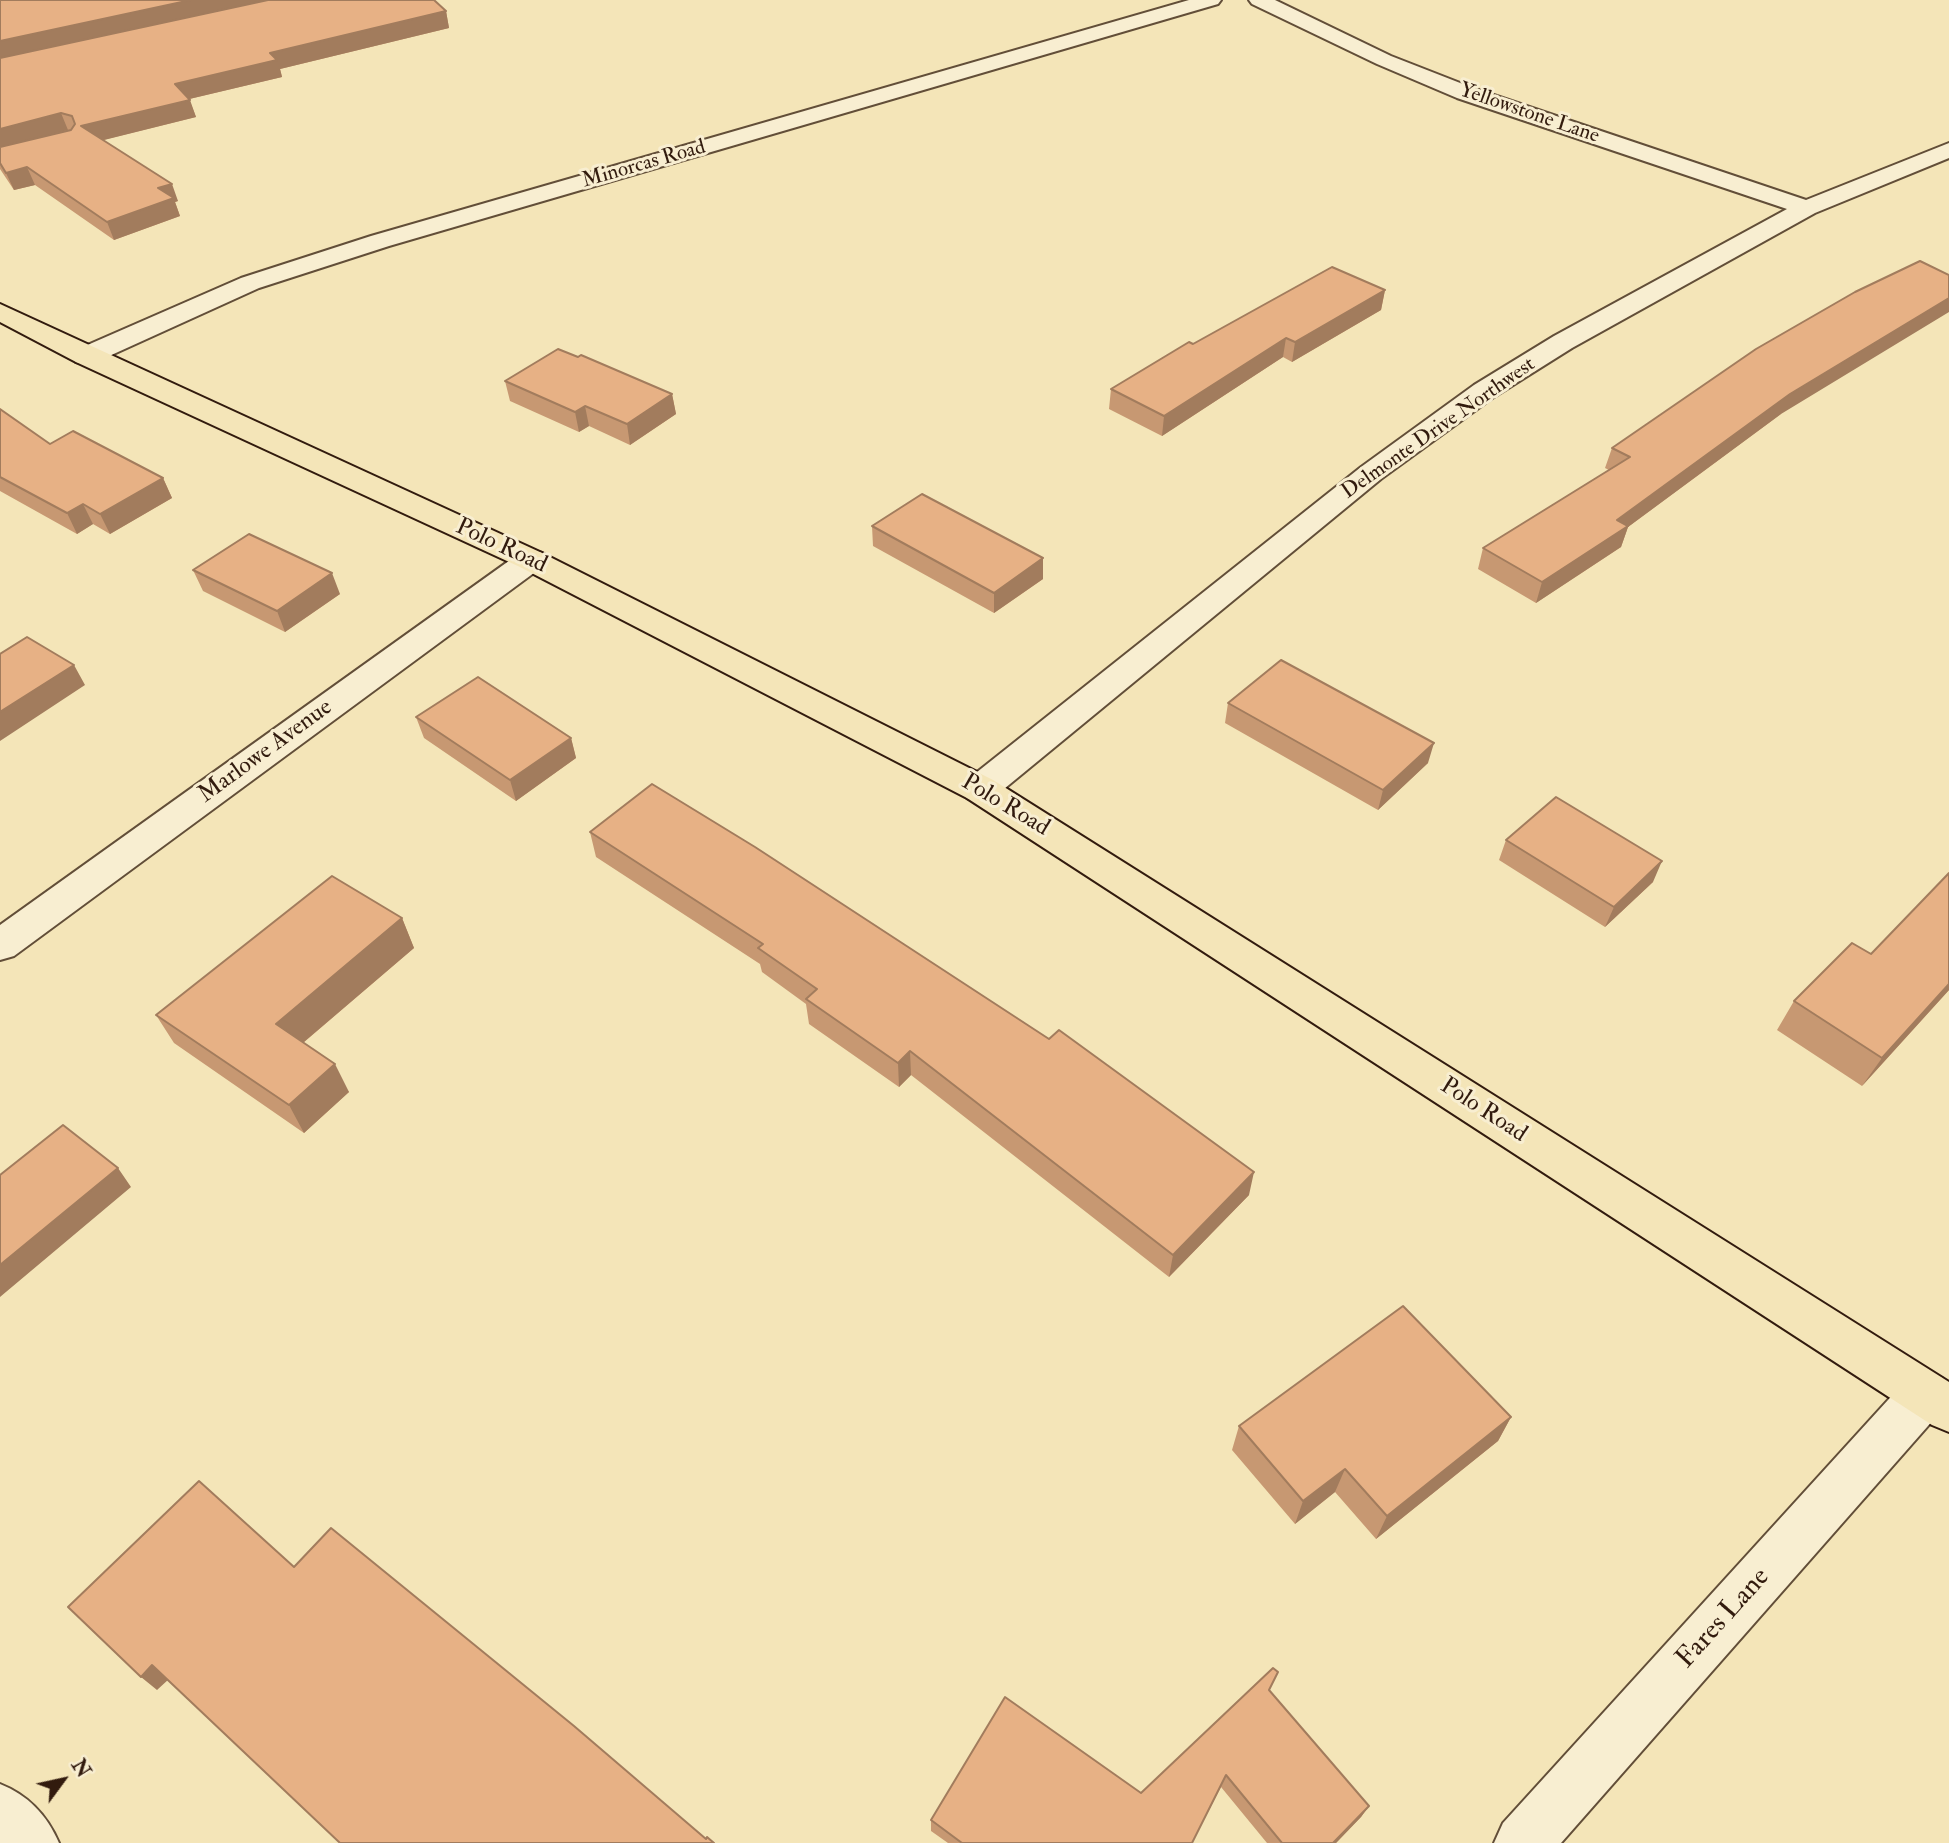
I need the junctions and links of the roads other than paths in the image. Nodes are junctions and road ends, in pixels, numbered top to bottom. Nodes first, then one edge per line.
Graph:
1 (1211, 0) edge
2 (1259, 0) edge
3 (1949, 150) edge
4 (1807, 208) junction
5 (0, 312) edge
6 (86, 356) junction
7 (531, 560) junction
8 (980, 789) junction
9 (0, 945) edge
10 (1937, 1402) edge
11 (0, 1812) edge
12 (30, 1843) edge
13 (1523, 1843) edge

1 - 6 street, Minorcas Road
2 - 4 street, Yellowstone Lane
3 - 4 street, Delmonte Drive Northwest
4 - 8 street, Delmonte Drive Northwest
5 - 6 main road, Polo Road
6 - 7 main road, Polo Road
7 - 8 main road, Polo Road
7 - 9 street, Marlowe Avenue
8 - 10 main road, Polo Road
10 - 13 street, Fares Lane
11 - 12 street

